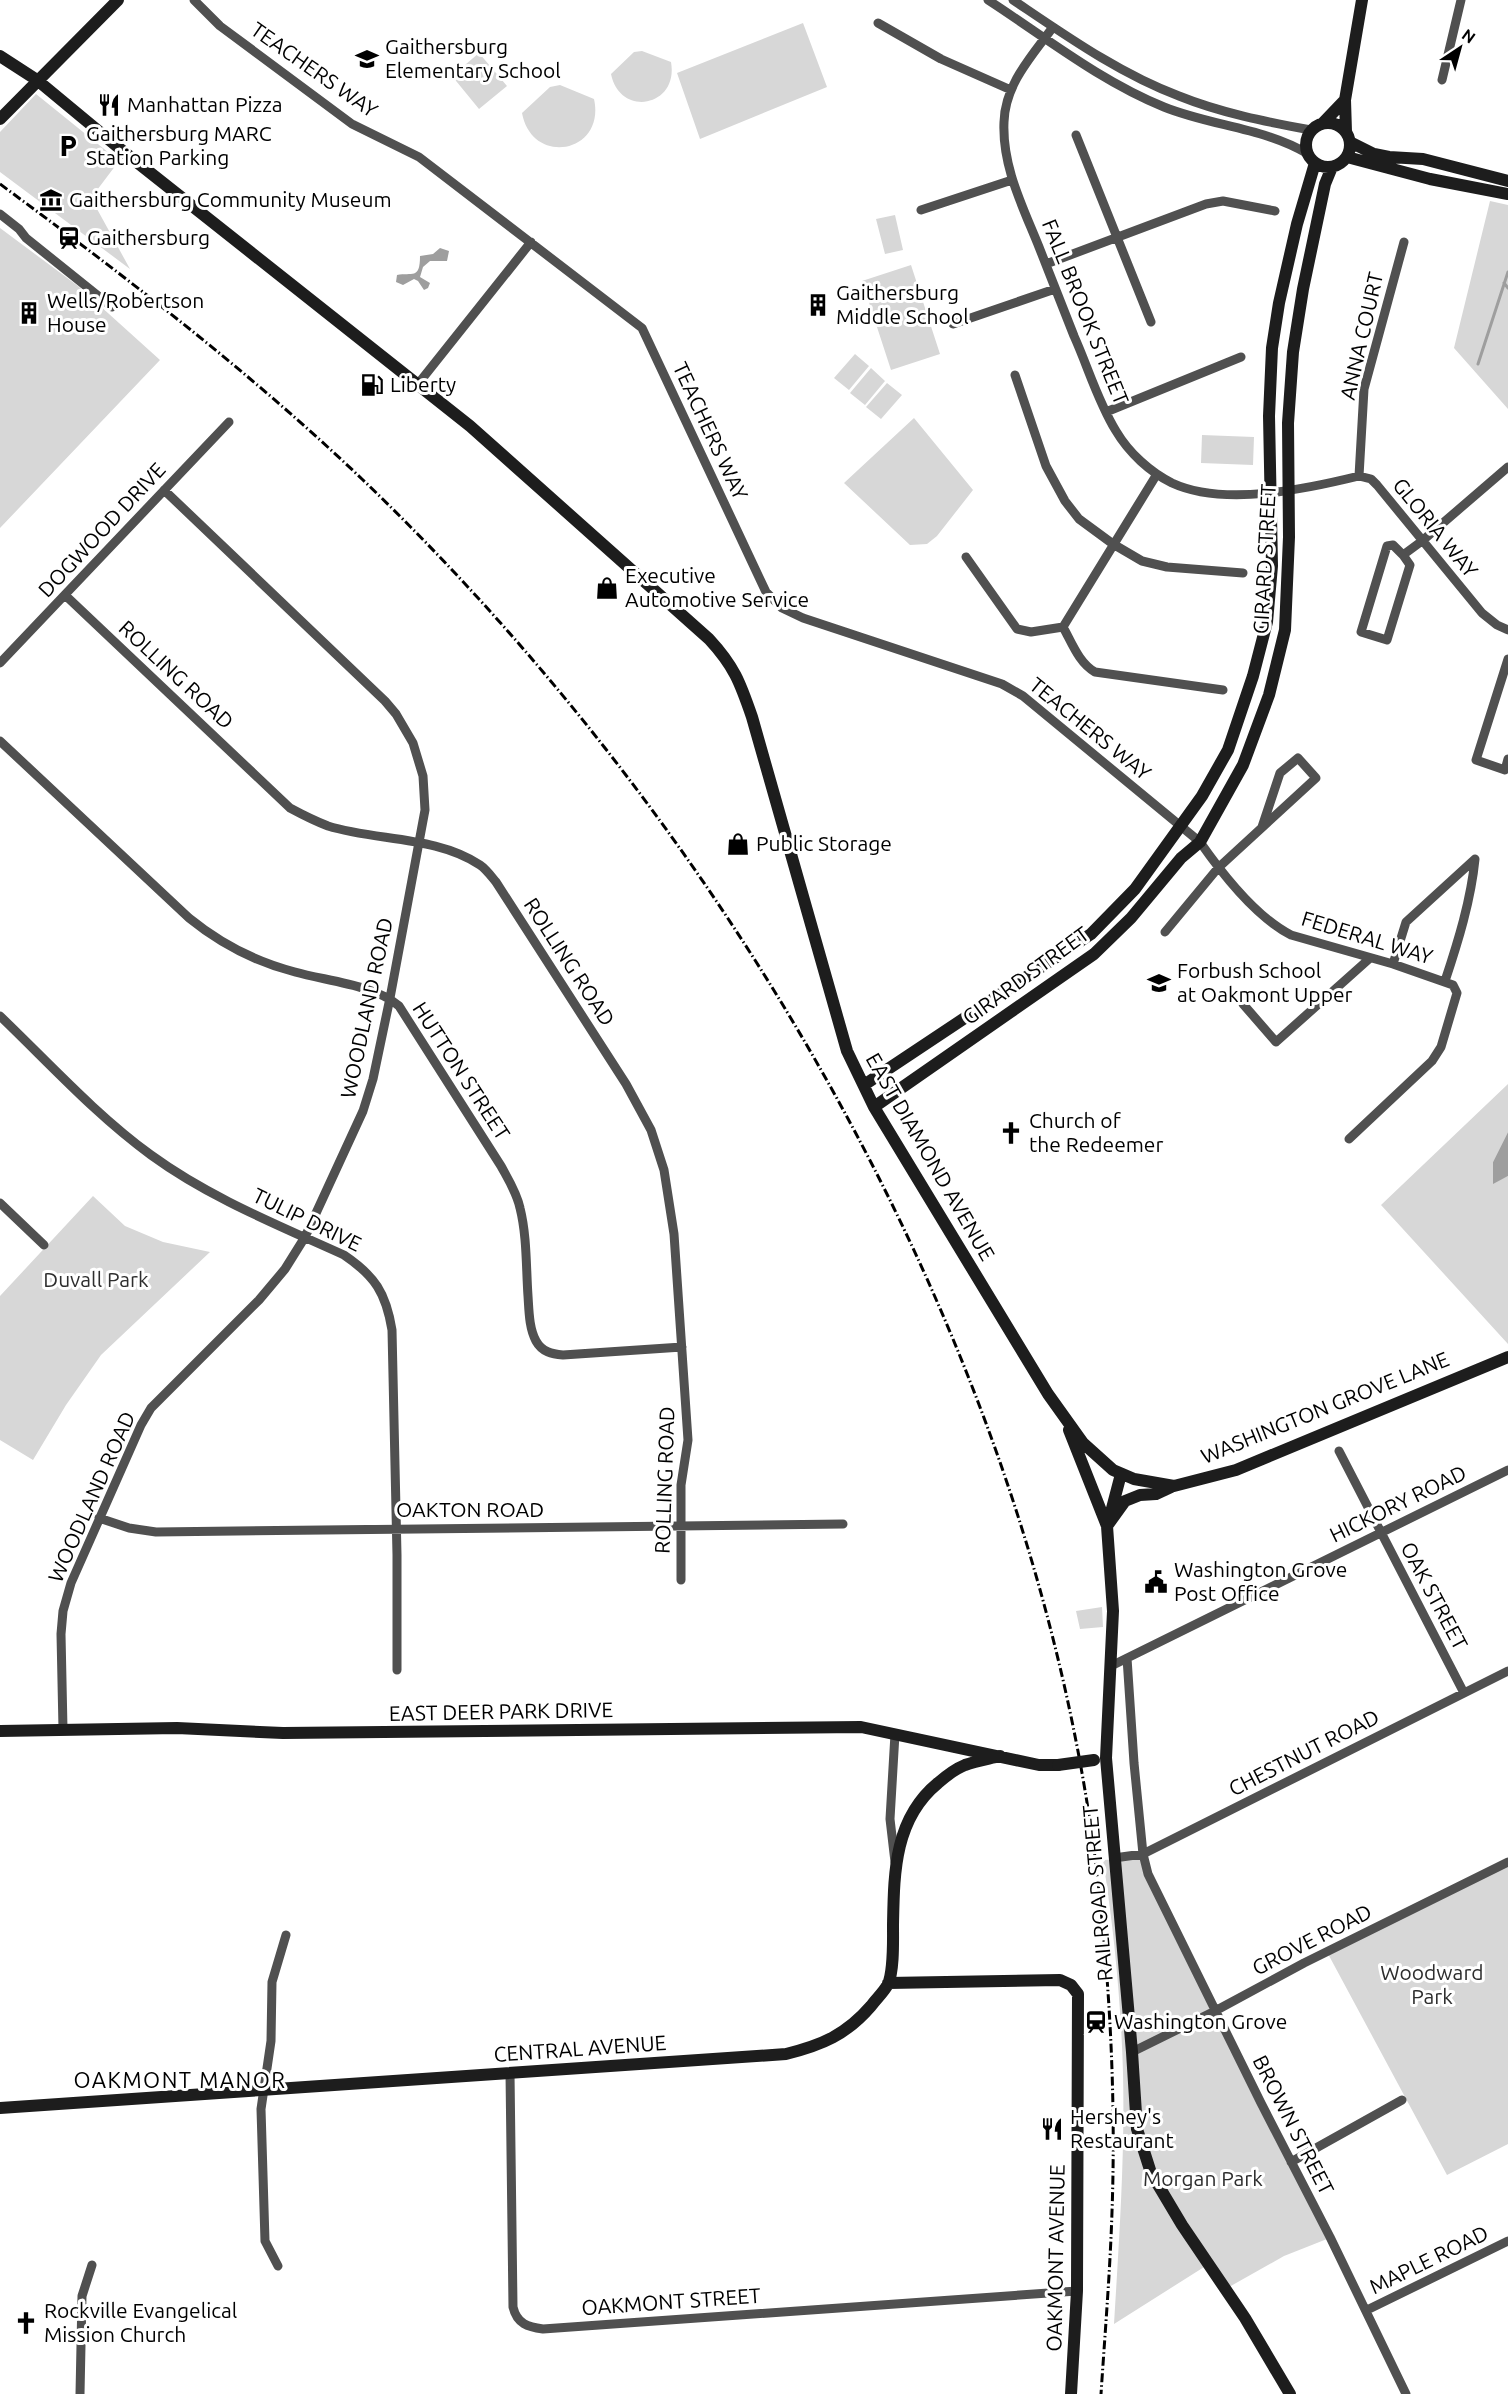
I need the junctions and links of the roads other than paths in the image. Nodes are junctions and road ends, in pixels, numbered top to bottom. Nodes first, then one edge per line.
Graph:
1 (118, 0) edge
2 (194, 0) edge
3 (988, 0) edge
4 (1013, 0) edge
5 (1362, 0) edge
6 (1461, 0) edge
7 (878, 23) dead end
8 (1053, 27) junction
9 (1044, 40) junction
10 (0, 56) edge
11 (38, 80) junction
12 (1442, 80) dead end
13 (1011, 90) junction
14 (1345, 100) junction
15 (0, 119) edge
16 (1323, 123) junction
17 (1311, 130) junction
18 (1076, 135) dead end
19 (1348, 137) junction
20 (1347, 157) junction
21 (1311, 158) junction
22 (1332, 167) junction
23 (1012, 180) junction
24 (1508, 181) edge
25 (1508, 194) edge
26 (921, 210) dead end
27 (1275, 211) dead end
28 (0, 214) edge
29 (1116, 236) junction
30 (531, 242) junction
31 (1404, 242) dead end
32 (1046, 264) junction
33 (1055, 289) junction
34 (112, 307) dead end
35 (1151, 322) dead end
36 (953, 324) dead end
37 (1241, 357) dead end
38 (1015, 375) dead end
39 (418, 384) junction
40 (1106, 412) junction
41 (229, 422) dead end
42 (1508, 467) edge
43 (1157, 474) junction
44 (1359, 476) junction
45 (164, 490) junction
46 (1289, 491) junction
47 (1270, 492) junction
48 (1422, 542) junction
49 (1113, 544) junction
50 (1403, 555) junction
51 (966, 557) dead end
52 (1243, 573) dead end
53 (65, 595) junction
54 (1063, 627) junction
55 (1508, 630) edge
56 (1508, 659) edge
57 (0, 663) edge
58 (1223, 690) dead end
59 (0, 741) edge
60 (1508, 759) edge
61 (1181, 826) junction
62 (1262, 827) junction
63 (1200, 842) junction
64 (419, 843) junction
65 (1218, 868) junction
66 (1165, 932) dead end
67 (1369, 959) junction
68 (1393, 964) junction
69 (1449, 983) junction
70 (390, 998) junction
71 (1243, 1004) dead end
72 (0, 1016) edge
73 (864, 1085) junction
74 (874, 1107) junction
75 (1349, 1139) dead end
76 (0, 1203) edge
77 (305, 1237) junction
78 (44, 1245) dead end
79 (682, 1347) junction
80 (1508, 1357) edge
81 (1067, 1423) junction
82 (1340, 1451) dead end
83 (1508, 1470) edge
84 (1117, 1472) junction
85 (1174, 1486) junction
86 (99, 1518) junction
87 (1105, 1521) junction
88 (843, 1524) dead end
89 (680, 1526) junction
90 (396, 1528) junction
91 (1381, 1532) junction
92 (681, 1580) dead end
93 (1127, 1658) junction
94 (1111, 1666) junction
95 (397, 1670) dead end
96 (1508, 1671) edge
97 (1464, 1693) junction
98 (63, 1729) junction
99 (0, 1731) edge
100 (895, 1734) junction
101 (1000, 1756) junction
102 (1100, 1759) junction
103 (1143, 1854) junction
104 (1114, 1858) junction
105 (1508, 1862) edge
106 (896, 1864) junction
107 (286, 1935) dead end
108 (888, 1983) junction
109 (1215, 2011) junction
110 (1132, 2052) junction
111 (510, 2073) junction
112 (263, 2090) junction
113 (1402, 2100) dead end
114 (0, 2108) edge
115 (1291, 2162) junction
116 (1508, 2241) edge
117 (92, 2265) dead end
118 (278, 2266) dead end
119 (1077, 2291) junction
120 (1367, 2310) junction
121 (80, 2394) edge
122 (1071, 2394) edge
123 (1290, 2394) edge
124 (1406, 2394) edge

1 - 11 street
2 - 30 street, TEACHERS WAY
3 - 9 street
4 - 8 street
5 - 14 street
6 - 12 street
7 - 13 street
8 - 9 street, FALL BROOK STREET
8 - 17 street
9 - 13 street, FALL BROOK STREET
9 - 21 street
10 - 11 street, EAST DIAMOND AVENUE
11 - 15 street
11 - 39 street, EAST DIAMOND AVENUE
13 - 23 street, FALL BROOK STREET
14 - 16 street
14 - 19 street
16 - 17 street
16 - 19 street
17 - 21 street
18 - 29 street
19 - 20 street
19 - 24 street
20 - 22 street
20 - 25 street
21 - 22 street
21 - 47 street, GIRARD STREET
22 - 46 street, GIRARD STREET
23 - 26 street
23 - 32 street, FALL BROOK STREET
27 - 29 street
28 - 34 street
29 - 32 street
29 - 35 street
30 - 39 street
30 - 61 street, TEACHERS WAY
31 - 44 street, ANNA COURT
32 - 33 street, FALL BROOK STREET
33 - 36 street
33 - 40 street, FALL BROOK STREET
37 - 40 street
38 - 49 street
39 - 73 street, EAST DIAMOND AVENUE
40 - 43 street, FALL BROOK STREET
41 - 45 street, DOGWOOD DRIVE
42 - 48 street
43 - 47 street, FALL BROOK STREET
43 - 49 street
44 - 46 street, GLORIA WAY
44 - 48 street, GLORIA WAY
45 - 53 street, DOGWOOD DRIVE
45 - 64 street, WOODLAND ROAD
46 - 47 street, FALL BROOK STREET
46 - 63 street, GIRARD STREET
47 - 61 street, GIRARD STREET
48 - 50 street
48 - 55 street, GLORIA WAY
49 - 52 street
49 - 54 street
50 - 50 street
51 - 54 street
53 - 57 street, DOGWOOD DRIVE
53 - 64 street, ROLLING ROAD
54 - 58 street
56 - 60 street
59 - 70 street, HUTTON STREET
61 - 63 street, TEACHERS WAY
61 - 73 street, GIRARD STREET
62 - 62 street
62 - 65 street
63 - 65 street, FEDERAL WAY
63 - 74 street, GIRARD STREET
64 - 70 street, WOODLAND ROAD
64 - 79 street, ROLLING ROAD
65 - 66 street
65 - 67 street, FEDERAL WAY
67 - 68 street, FEDERAL WAY
67 - 71 street
68 - 69 street, FEDERAL WAY
68 - 69 street
69 - 75 street
70 - 77 street, WOODLAND ROAD
70 - 79 street, HUTTON STREET
72 - 77 street, TULIP DRIVE
73 - 74 street, EAST DIAMOND AVENUE
74 - 81 street, EAST DIAMOND AVENUE
76 - 78 street
77 - 86 street, WOODLAND ROAD
77 - 90 street, TULIP DRIVE
79 - 89 street, ROLLING ROAD
80 - 85 street, WASHINGTON GROVE LANE
81 - 84 street, EAST DIAMOND AVENUE
81 - 87 street
82 - 91 street, OAK STREET
83 - 91 street, HICKORY ROAD
84 - 85 street, WASHINGTON GROVE LANE
84 - 87 street, RAILROAD STREET
85 - 87 street
86 - 90 street, OAKTON ROAD
86 - 98 street, WOODLAND ROAD
87 - 94 street, RAILROAD STREET
88 - 89 street, OAKTON ROAD
89 - 90 street, OAKTON ROAD
89 - 92 street, ROLLING ROAD
90 - 95 street, TULIP DRIVE
91 - 93 street, HICKORY ROAD
91 - 97 street, OAK STREET
93 - 94 street, HICKORY ROAD
93 - 103 street, BROWN STREET
94 - 102 street, RAILROAD STREET
96 - 97 street, CHESTNUT ROAD
97 - 103 street, CHESTNUT ROAD
98 - 99 street, EAST DEER PARK DRIVE
98 - 100 street, EAST DEER PARK DRIVE
100 - 101 street, EAST DEER PARK DRIVE
100 - 106 street, CENTRAL AVENUE
101 - 102 street, EAST DEER PARK DRIVE, bridge
101 - 106 street, EAST DEER PARK DRIVE
102 - 104 street, RAILROAD STREET
103 - 104 street, CHESTNUT ROAD
103 - 109 street, BROWN STREET
104 - 110 street, RAILROAD STREET
105 - 109 street, GROVE ROAD
106 - 108 street, CENTRAL AVENUE
107 - 112 street
108 - 111 street, CENTRAL AVENUE
108 - 119 street, OAKMONT AVENUE
109 - 110 street, GROVE ROAD
109 - 115 street, BROWN STREET
110 - 123 street, RAILROAD STREET
111 - 112 street, CENTRAL AVENUE
111 - 119 street, OAKMONT STREET
112 - 114 street, CENTRAL AVENUE
112 - 118 street
113 - 115 street
115 - 120 street, BROWN STREET
116 - 120 street, MAPLE ROAD
117 - 121 street
119 - 122 street, OAKMONT AVENUE
120 - 124 street, BROWN STREET

